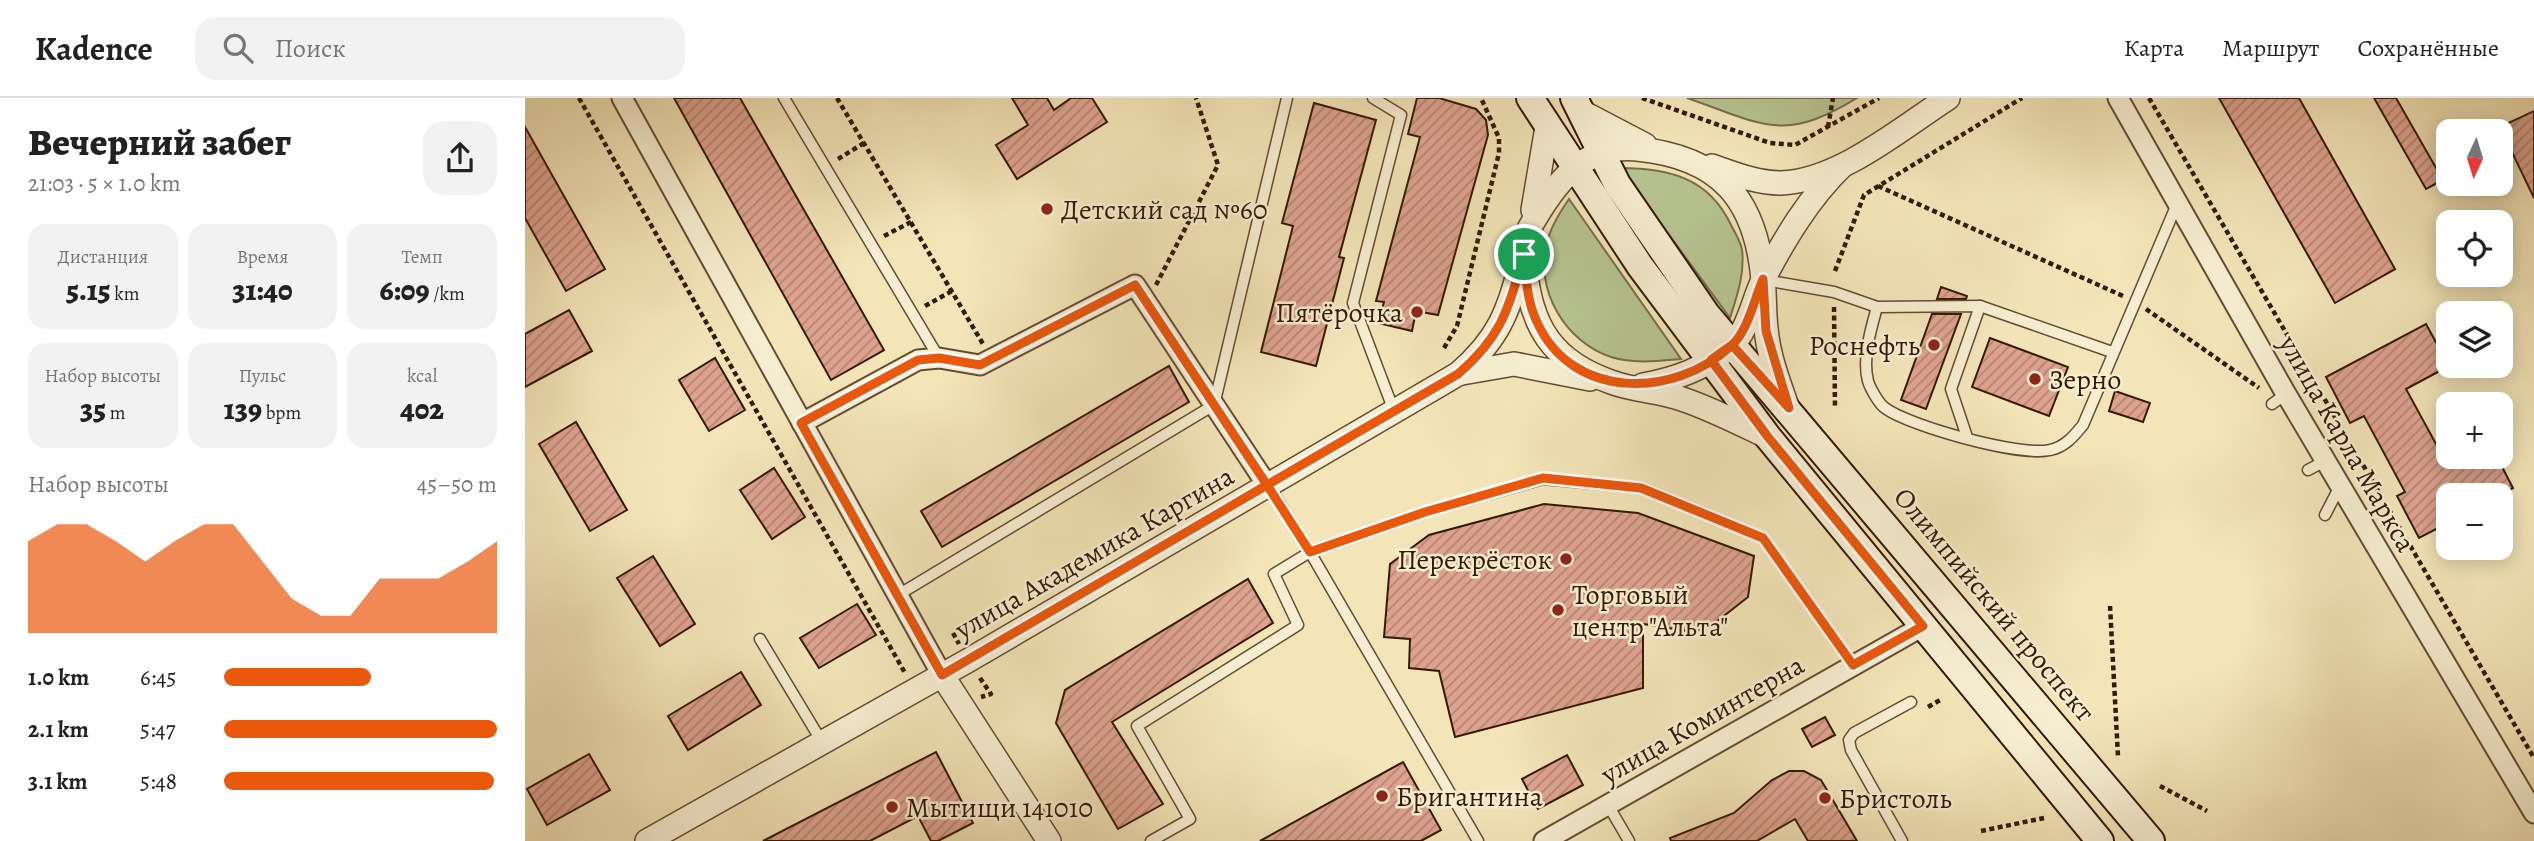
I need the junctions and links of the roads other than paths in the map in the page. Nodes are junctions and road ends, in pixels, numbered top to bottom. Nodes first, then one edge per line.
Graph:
1 (622, 98) edge
2 (784, 98) edge
3 (1287, 98) edge
4 (1373, 98) edge
5 (1530, 98) edge
6 (1948, 98) edge
7 (2118, 98) edge
8 (1577, 104) edge
9 (1547, 127) junction
10 (1661, 151) junction
11 (1599, 152) junction
12 (1693, 160) junction
13 (1575, 166) junction
14 (1842, 166) junction
15 (2178, 200) junction
16 (1529, 229) junction
17 (1524, 254) junction
18 (1763, 279) junction
19 (1980, 306) junction
20 (1877, 307) junction
21 (2112, 352) junction
22 (1722, 353) junction
23 (939, 358) junction
24 (1458, 374) junction
25 (1613, 383) junction
26 (1636, 386) junction
27 (1214, 405) junction
28 (1789, 408) junction
29 (1395, 411) junction
30 (801, 423) junction
31 (1768, 437) junction
32 (1967, 437) junction
33 (1267, 485) junction
34 (2340, 486) junction
35 (2325, 515) dead end
36 (1310, 552) junction
37 (898, 595) junction
38 (1923, 626) junction
39 (760, 639) dead end
40 (1853, 665) junction
41 (942, 675) junction
42 (1911, 702) dead end
43 (822, 742) junction
44 (1608, 805) junction
45 (2534, 813) edge
46 (647, 841) edge
47 (1049, 841) edge
48 (1151, 841) edge
49 (1478, 841) edge
50 (1545, 841) edge
51 (1629, 841) edge
52 (1902, 841) edge
53 (2100, 841) edge
54 (2151, 841) edge

1 - 30 street
2 - 23 lane
3 - 27 lane
4 - 29 lane
5 - 9 main road, Олимпийский проспект
6 - 14 street
7 - 15 street, улица Карла Маркса
8 - 10 street, Олимпийский проспект
8 - 11 main road, Олимпийский проспект
9 - 13 main road, Олимпийский проспект
9 - 16 street, Олимпийский проспект
10 - 11 street, Олимпийский проспект
10 - 12 street, Олимпийский проспект
11 - 13 street, Олимпийский проспект
11 - 22 main road, Олимпийский проспект
12 - 14 street
12 - 18 street, Олимпийский проспект
13 - 16 street, Олимпийский проспект
13 - 22 main road, Олимпийский проспект
14 - 18 street
15 - 21 lane
15 - 34 street, улица Карла Маркса
16 - 17 street, Олимпийский проспект
17 - 24 street
17 - 25 street, Олимпийский проспект
18 - 20 lane
18 - 22 street
18 - 28 street, Олимпийский проспект
19 - 20 lane
19 - 21 lane
19 - 32 lane
20 - 32 lane
21 - 32 lane
22 - 26 street, Олимпийский проспект
22 - 28 main road, Олимпийский проспект
22 - 31 main road, Олимпийский проспект
23 - 27 street
23 - 30 street
24 - 25 street
24 - 29 street, улица Академика Каргина
25 - 26 street, Олимпийский проспект
26 - 31 street, Олимпийский проспект
27 - 33 street
27 - 37 lane
28 - 54 main road, Олимпийский проспект
29 - 33 street, улица Академика Каргина
30 - 37 street
31 - 38 main road, Олимпийский проспект
33 - 36 lane
33 - 41 street, улица Академика Каргина
34 - 35 lane
34 - 45 street, улица Карла Маркса
36 - 40 lane
36 - 48 lane
36 - 49 lane
37 - 41 street
38 - 40 street, улица Коминтерна
38 - 53 main road, Олимпийский проспект
39 - 43 lane
40 - 44 street, улица Коминтерна
41 - 43 street, улица Академика Каргина
41 - 47 street
42 - 52 lane
43 - 46 street, улица Академика Каргина
44 - 50 street, улица Коминтерна
44 - 51 lane

